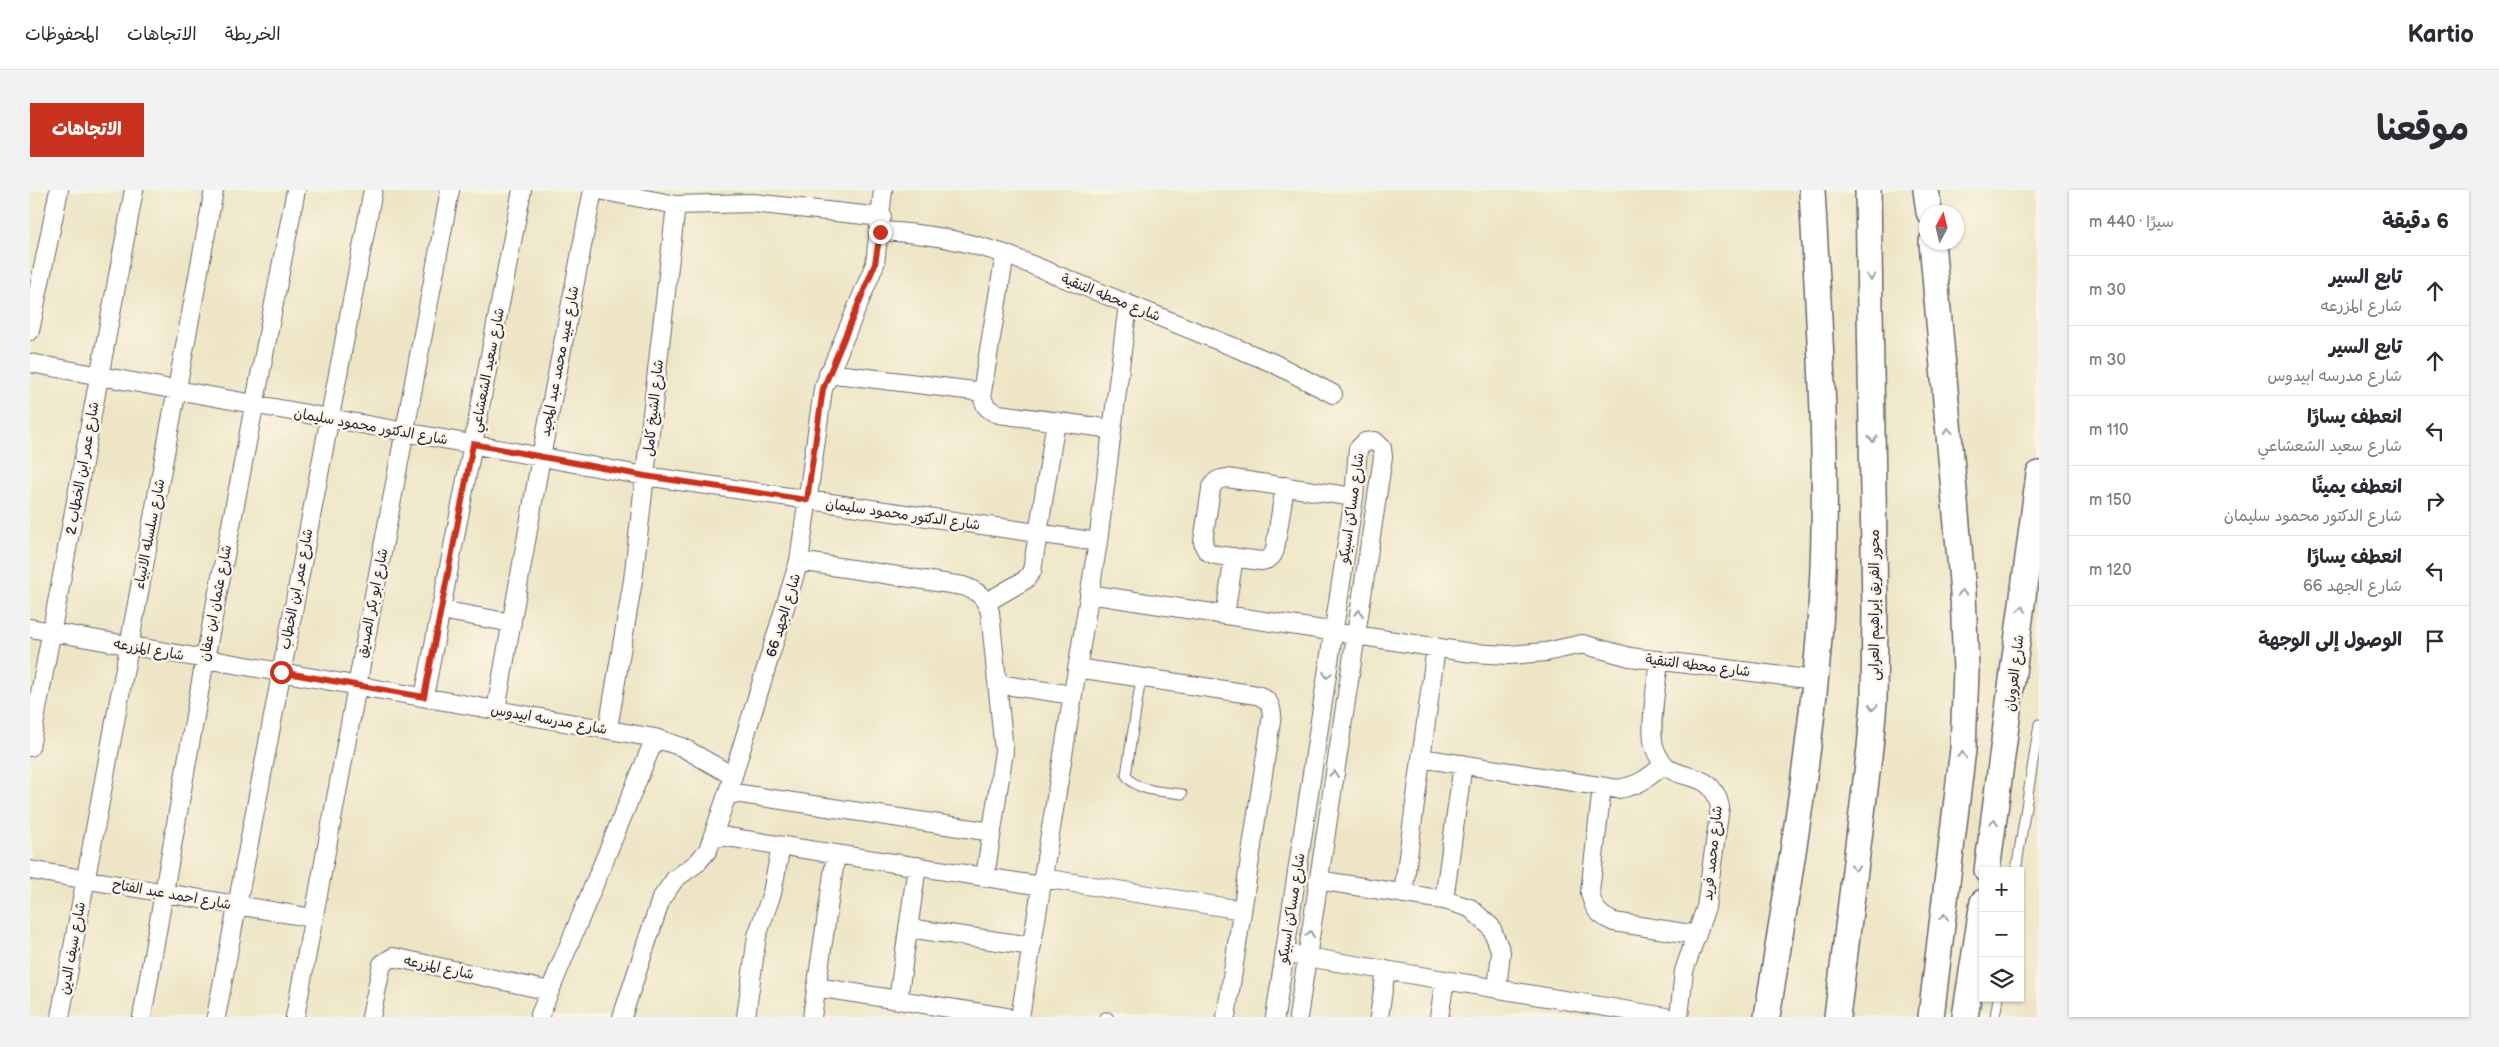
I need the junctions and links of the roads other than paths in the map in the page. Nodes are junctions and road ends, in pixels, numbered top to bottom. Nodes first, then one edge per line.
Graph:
1 (59, 190) edge
2 (134, 190) edge
3 (214, 190) edge
4 (296, 190) edge
5 (373, 190) edge
6 (450, 190) edge
7 (522, 190) edge
8 (593, 190) edge
9 (599, 190) edge
10 (883, 190) edge
11 (1812, 190) edge
12 (1868, 190) edge
13 (1926, 190) edge
14 (676, 205) junction
15 (1927, 205) edge
16 (881, 224) junction
17 (1933, 250) edge
18 (1005, 254) junction
19 (1128, 304) junction
20 (30, 331) edge
21 (30, 363) edge
22 (828, 372) junction
23 (99, 376) junction
24 (176, 390) junction
25 (982, 392) junction
26 (1333, 394) dead end
27 (254, 404) junction
28 (328, 418) junction
29 (1056, 421) junction
30 (1112, 429) junction
31 (404, 432) junction
32 (473, 444) junction
33 (541, 457) junction
34 (2039, 474) edge
35 (645, 476) junction
36 (1285, 486) junction
37 (1354, 497) junction
38 (807, 500) junction
39 (1038, 534) junction
40 (1098, 542) junction
41 (1234, 557) junction
42 (799, 562) junction
43 (1089, 594) junction
44 (987, 602) junction
45 (441, 610) junction
46 (1225, 615) junction
47 (512, 623) junction
48 (30, 628) edge
49 (52, 632) junction
50 (1333, 632) junction
51 (1355, 635) junction
52 (129, 646) junction
53 (1436, 647) junction
54 (205, 659) junction
55 (1659, 660) junction
56 (1077, 668) junction
57 (281, 672) junction
58 (1141, 678) junction
59 (1816, 680) junction
60 (998, 684) junction
61 (356, 685) junction
62 (1073, 695) junction
63 (424, 697) junction
64 (496, 710) junction
65 (2039, 724) edge
66 (608, 729) junction
67 (655, 738) junction
68 (30, 746) edge
69 (2037, 747) edge
70 (1421, 758) junction
71 (1462, 764) junction
72 (1664, 764) junction
73 (731, 784) junction
74 (1602, 787) junction
75 (1182, 794) dead end
76 (992, 832) junction
77 (714, 836) junction
78 (781, 846) junction
79 (836, 854) junction
80 (917, 866) junction
81 (1988, 867) edge
82 (2017, 867) edge
83 (30, 870) edge
84 (985, 877) junction
85 (84, 879) junction
86 (1318, 880) junction
87 (1042, 882) junction
88 (163, 892) junction
89 (1403, 894) junction
90 (1444, 900) junction
91 (237, 905) junction
92 (1979, 909) edge
93 (1242, 910) junction
94 (1982, 912) edge
95 (313, 918) junction
96 (908, 928) junction
97 (1697, 935) junction
98 (1032, 946) junction
99 (1284, 953) junction
100 (1307, 957) junction
101 (1386, 970) junction
102 (1938, 973) junction
103 (1445, 980) junction
104 (816, 987) junction
105 (1497, 989) junction
106 (550, 991) junction
107 (898, 1000) junction
108 (1997, 1002) edge
109 (375, 1016) edge
110 (60, 1017) edge
111 (142, 1017) edge
112 (216, 1017) edge
113 (295, 1017) edge
114 (539, 1017) edge
115 (622, 1017) edge
116 (746, 1017) edge
117 (812, 1017) edge
118 (1006, 1017) edge
119 (1020, 1017) edge
120 (1226, 1017) edge
121 (1275, 1017) edge
122 (1298, 1017) edge
123 (1379, 1017) edge
124 (1439, 1017) edge
125 (1666, 1017) edge
126 (1679, 1017) edge
127 (1767, 1017) edge
128 (1836, 1017) edge
129 (1931, 1017) edge
130 (1965, 1017) edge
131 (1995, 1017) edge

1 - 20 street
2 - 23 street, شارع عمر ابن الخطاب 2
3 - 24 street, شارع سلسله الانبياء
4 - 27 street, شارع عثمان ابن عفان
5 - 28 street, شارع عمر ابن الخطاب
6 - 31 street, شارع ابو بكر الصديق
7 - 32 street, شارع سعيد الشعشاعي
8 - 33 street, شارع عبيد محمد عبد المجيد
9 - 14 street, شارع محطه التنقية
10 - 16 street, شارع الجهد 66
11 - 59 main road
12 -> 128 main road, محور الفريق إبراهيم العرابى
13 - 15 main road
14 - 16 street, شارع محطه التنقية
14 - 35 street, شارع الشيخ كامل
16 - 18 street, شارع محطه التنقية
16 - 22 street, شارع الجهد 66
102 -> 17 main road
18 - 19 street, شارع محطه التنقية
18 - 25 street
19 - 26 street, شارع محطه التنقية
19 - 30 street
21 - 23 street, شارع الدكتور محمود سليمان
22 - 25 street
22 - 38 street, شارع الجهد 66
23 - 24 street, شارع الدكتور محمود سليمان
23 - 49 street, شارع عمر ابن الخطاب 2
24 - 27 street, شارع الدكتور محمود سليمان
24 - 52 street, شارع سلسله الانبياء
25 - 29 street
27 - 28 street, شارع الدكتور محمود سليمان
27 - 54 street, شارع عثمان ابن عفان
28 - 31 street, شارع الدكتور محمود سليمان
28 - 57 street, شارع عمر ابن الخطاب
29 - 30 street
29 - 39 street
30 - 40 street
31 - 32 street, شارع الدكتور محمود سليمان
31 - 61 street, شارع ابو بكر الصديق
32 - 33 street, شارع الدكتور محمود سليمان
32 - 45 street, شارع سعيد الشعشاعي
33 - 35 street, شارع الدكتور محمود سليمان
33 - 47 street, شارع عبيد محمد عبد المجيد
81 -> 34 main road, شارع العروبان
35 - 38 street, شارع الدكتور محمود سليمان
35 - 66 street, شارع الشيخ كامل
36 - 37 street
36 - 41 street
36 - 41 street
37 - 50 street, شارع مساكن اسبيكو
51 -> 37 street, شارع مساكن اسبيكو
38 - 39 street, شارع الدكتور محمود سليمان
38 - 42 street, شارع الجهد 66
39 - 40 street, شارع الدكتور محمود سليمان
39 - 44 street
40 - 43 street
41 - 46 street
42 - 44 street
42 - 73 street, شارع الجهد 66
43 - 46 street
43 - 56 street
44 - 60 street
45 - 47 street
45 - 63 street, شارع سعيد الشعشاعي
46 - 50 street
47 - 64 street, شارع عبيد محمد عبد المجيد
48 - 49 street, شارع المزرعه
49 - 52 street, شارع المزرعه
49 - 68 street, شارع عمر ابن الخطاب 2
50 - 51 street
50 -> 99 street, شارع مساكن اسبيكو
51 - 53 street
86 -> 51 street, شارع مساكن اسبيكو
52 - 54 street, شارع المزرعه
52 - 85 street, شارع سلسله الانبياء
53 - 55 street, شارع محطه التنقية
53 - 70 street
54 - 57 street, شارع المزرعه
54 - 88 street, شارع عثمان ابن عفان
55 - 59 street, شارع محطه التنقية
55 - 72 street
56 - 58 street
56 - 62 street
57 - 61 street, شارع المزرعه
57 - 91 street, شارع عمر ابن الخطاب
58 - 75 lane
58 - 93 street
59 - 127 main road
60 - 62 street
60 - 76 street
61 - 63 street, شارع مدرسه ابيدوس
61 - 95 street, شارع ابو بكر الصديق
62 - 87 street
63 - 64 street, شارع مدرسه ابيدوس
64 - 66 street, شارع مدرسه ابيدوس
65 - 69 lane
66 - 67 street, شارع مدرسه ابيدوس
67 - 73 street, شارع مدرسه ابيدوس
67 - 106 street
69 - 82 lane
70 - 71 street
70 - 89 street
71 - 74 street
71 - 90 street
72 - 74 street
72 - 97 street, شارع محمد فريد
73 - 76 street
73 - 77 street, شارع الجهد 66
74 - 97 street
76 - 84 street
77 - 78 street
77 - 115 street, شارع الجهد 66
78 - 79 street
78 - 116 street
79 - 80 street
79 - 104 street
80 - 84 street
80 - 96 street
83 - 85 street, شارع احمد عبد الفتاح
84 - 87 street
85 - 88 street, شارع احمد عبد الفتاح
85 - 110 street, شارع سيف الدين
86 - 89 street
100 -> 86 street, شارع مساكن اسبيكو
87 - 93 street
87 - 98 street
88 - 91 street, شارع احمد عبد الفتاح
88 - 111 street, شارع عثمان ابن عفان
89 - 90 street
90 - 105 street
91 - 95 street, شارع احمد عبد الفتاح
91 - 112 street, شارع عمر ابن الخطاب
92 - 102 main road
93 - 120 street
94 - 130 main road
95 - 113 street, شارع ابو بكر الصديق
96 - 98 street
96 - 107 street
97 - 126 street, شارع محمد فريد
98 - 119 street
99 - 100 street
99 - 121 street, شارع مساكن اسبيكو
100 - 101 street
100 - 122 street, شارع مساكن اسبيكو
101 - 103 street
101 - 123 street
102 - 129 main road
103 - 105 street
103 - 124 street
104 - 107 street
104 - 117 street
105 - 125 street
106 - 109 street, شارع المزرعه
106 - 114 street
107 - 118 street
108 - 131 lane

